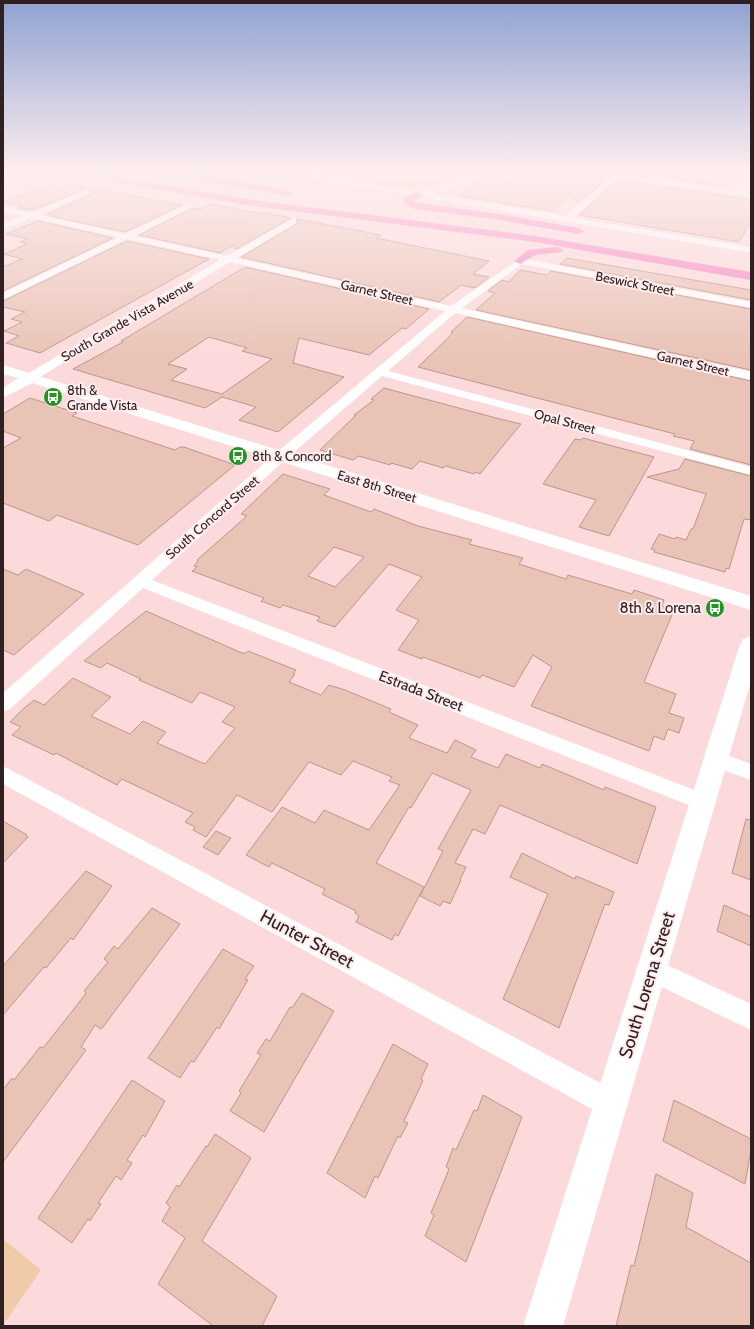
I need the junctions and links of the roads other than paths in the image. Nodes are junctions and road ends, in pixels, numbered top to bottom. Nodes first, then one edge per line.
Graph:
1 (121, 235) edge
2 (271, 235) edge
3 (505, 235) edge
4 (570, 235) edge
5 (601, 235) edge
6 (663, 235) edge
7 (126, 236) junction
8 (606, 236) dead end
9 (751, 250) edge
10 (231, 259) junction
11 (520, 261) junction
12 (677, 263) junction
13 (751, 265) edge
14 (751, 276) edge
15 (3, 297) edge
16 (751, 305) edge
17 (454, 309) junction
18 (3, 369) edge
19 (379, 372) junction
20 (751, 376) edge
21 (31, 377) junction
22 (3, 394) edge
23 (281, 456) junction
24 (751, 471) edge
25 (140, 581) junction
26 (751, 603) edge
27 (751, 644) edge
28 (3, 704) edge
29 (716, 759) junction
30 (751, 772) edge
31 (3, 774) edge
32 (703, 802) junction
33 (652, 970) junction
34 (751, 1017) edge
35 (611, 1104) junction
36 (543, 1326) edge

1 - 7 street, Garnet Street
2 - 10 street, South Grande Vista Avenue
3 - 12 highway
4 - 13 highway
5 - 8 highway
6 - 9 street
7 - 10 street, Garnet Street
7 - 15 street
10 - 17 street, Garnet Street
10 - 21 street, South Grande Vista Avenue
11 - 12 highway
11 - 16 street, Beswick Street
11 - 17 street, South Concord Street
12 - 14 highway
17 - 19 street, South Concord Street
17 - 20 street, Garnet Street
18 - 21 main road, East 8th Street
19 - 23 street, South Concord Street
19 - 24 street, Opal Street
21 - 22 main road, South Grande Vista Avenue
21 - 23 main road, East 8th Street
23 - 25 street, South Concord Street
23 - 26 main road, East 8th Street
25 - 28 street, South Concord Street
25 - 32 street, Estrada Street
27 - 29 main road, South Lorena Street
29 - 30 street
29 - 32 main road, South Lorena Street
31 - 35 street, Hunter Street
32 - 33 main road, South Lorena Street
33 - 34 street
33 - 35 main road, South Lorena Street
35 - 36 main road, South Lorena Street

